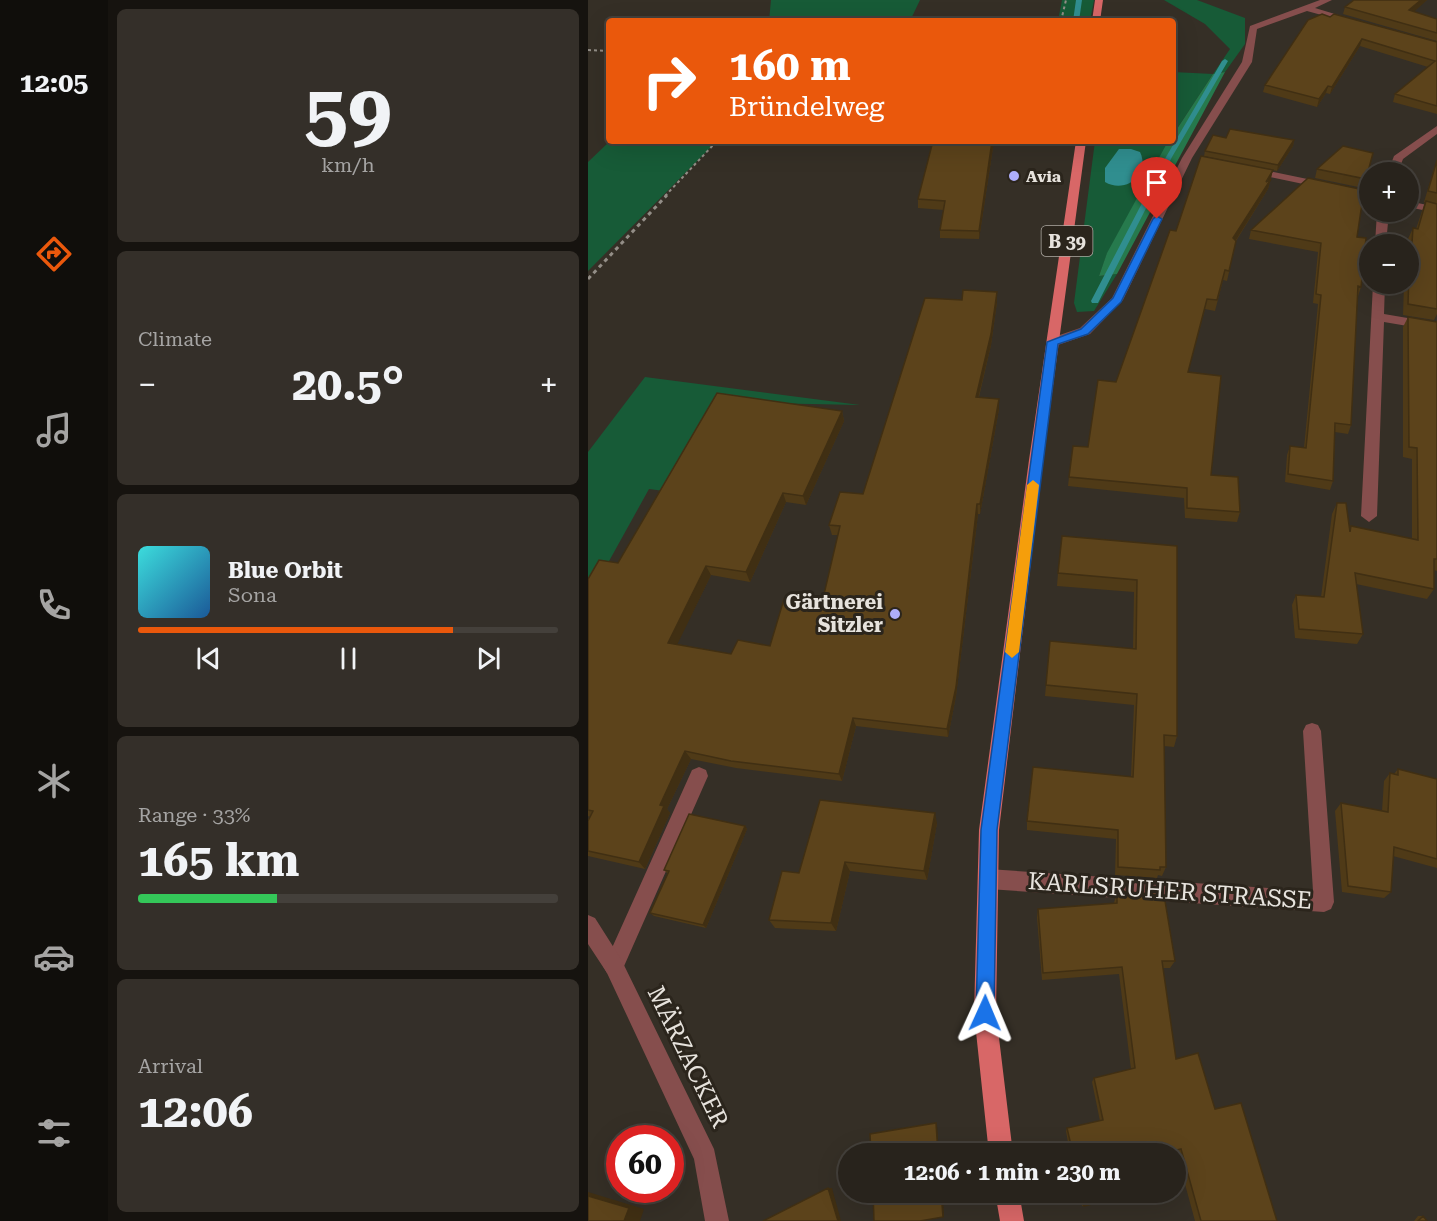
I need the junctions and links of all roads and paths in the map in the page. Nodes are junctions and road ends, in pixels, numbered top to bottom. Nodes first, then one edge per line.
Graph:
1 (1066, 0) edge
2 (1099, 0) edge
3 (1328, 0) edge
4 (1306, 8) junction
5 (1062, 18) edge
6 (1096, 18) edge
7 (1362, 23) edge
8 (588, 50) edge
9 (606, 51) edge
10 (1437, 129) edge
11 (714, 144) edge
12 (1081, 144) edge
13 (1397, 162) edge
14 (1233, 167) edge
15 (1359, 193) edge
16 (1419, 206) edge
17 (1437, 210) edge
18 (588, 279) edge
19 (1378, 294) edge
20 (1377, 317) junction
21 (1437, 327) edge
22 (1053, 342) junction
23 (1369, 516) dead end
24 (1312, 731) dead end
25 (699, 776) dead end
26 (988, 879) junction
27 (588, 925) edge
28 (614, 966) junction
29 (1000, 1143) edge
30 (1009, 1203) edge
31 (717, 1221) edge
32 (1012, 1221) edge

1 - 5 path
2 - 6 main road
3 - 4 street
4 - 7 street
4 - 22 street
8 - 9 path
10 - 13 street
11 - 18 path
12 - 22 main road, B 39
14 - 15 street
16 - 17 street
19 - 20 street
20 - 21 street
20 - 23 street
22 - 26 main road, B 39
24 - 26 street, KARLSRUHER STRASSE
25 - 28 street
26 - 29 main road, B 39
27 - 28 street, MÄRZACKER
28 - 31 street, MÄRZACKER
30 - 32 main road

